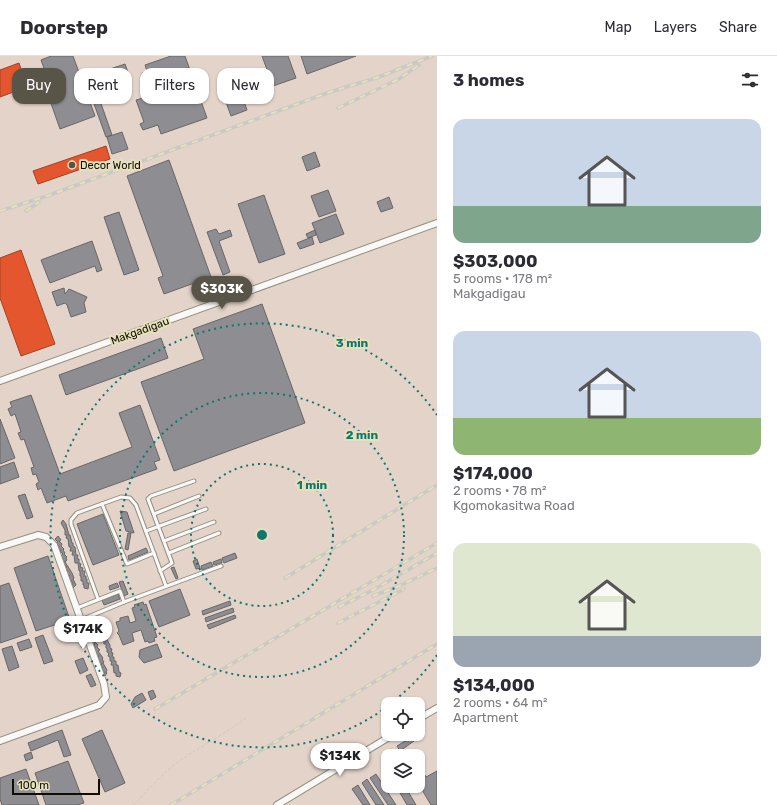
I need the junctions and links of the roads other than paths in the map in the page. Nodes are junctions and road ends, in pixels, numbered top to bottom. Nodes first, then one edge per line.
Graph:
1 (437, 222) edge
2 (0, 381) edge
3 (194, 481) dead end
4 (198, 496) dead end
5 (102, 504) junction
6 (206, 509) dead end
7 (154, 514) junction
8 (214, 522) dead end
9 (159, 526) junction
10 (146, 531) junction
11 (219, 533) dead end
12 (164, 541) junction
13 (0, 547) edge
14 (154, 553) junction
15 (169, 553) junction
16 (220, 566) dead end
17 (160, 571) junction
18 (166, 586) junction
19 (98, 600) junction
20 (124, 602) junction
21 (77, 608) junction
22 (81, 620) junction
23 (437, 708) edge
24 (425, 715) edge
25 (0, 741) edge
26 (382, 741) edge
27 (277, 805) edge

1 - 2 street, Makgadigau
3 - 7 lane
4 - 7 lane
5 - 10 lane
5 - 14 lane
5 - 19 lane
6 - 9 lane
7 - 9 lane
8 - 12 lane
9 - 10 lane
9 - 12 lane
10 - 14 lane
11 - 15 lane
12 - 15 lane
13 - 21 street
14 - 17 lane
15 - 17 lane
16 - 18 lane
17 - 18 lane
18 - 20 lane
19 - 20 lane
19 - 21 lane
20 - 22 lane
21 - 22 street
22 - 25 street
23 - 24 street
26 - 27 street

